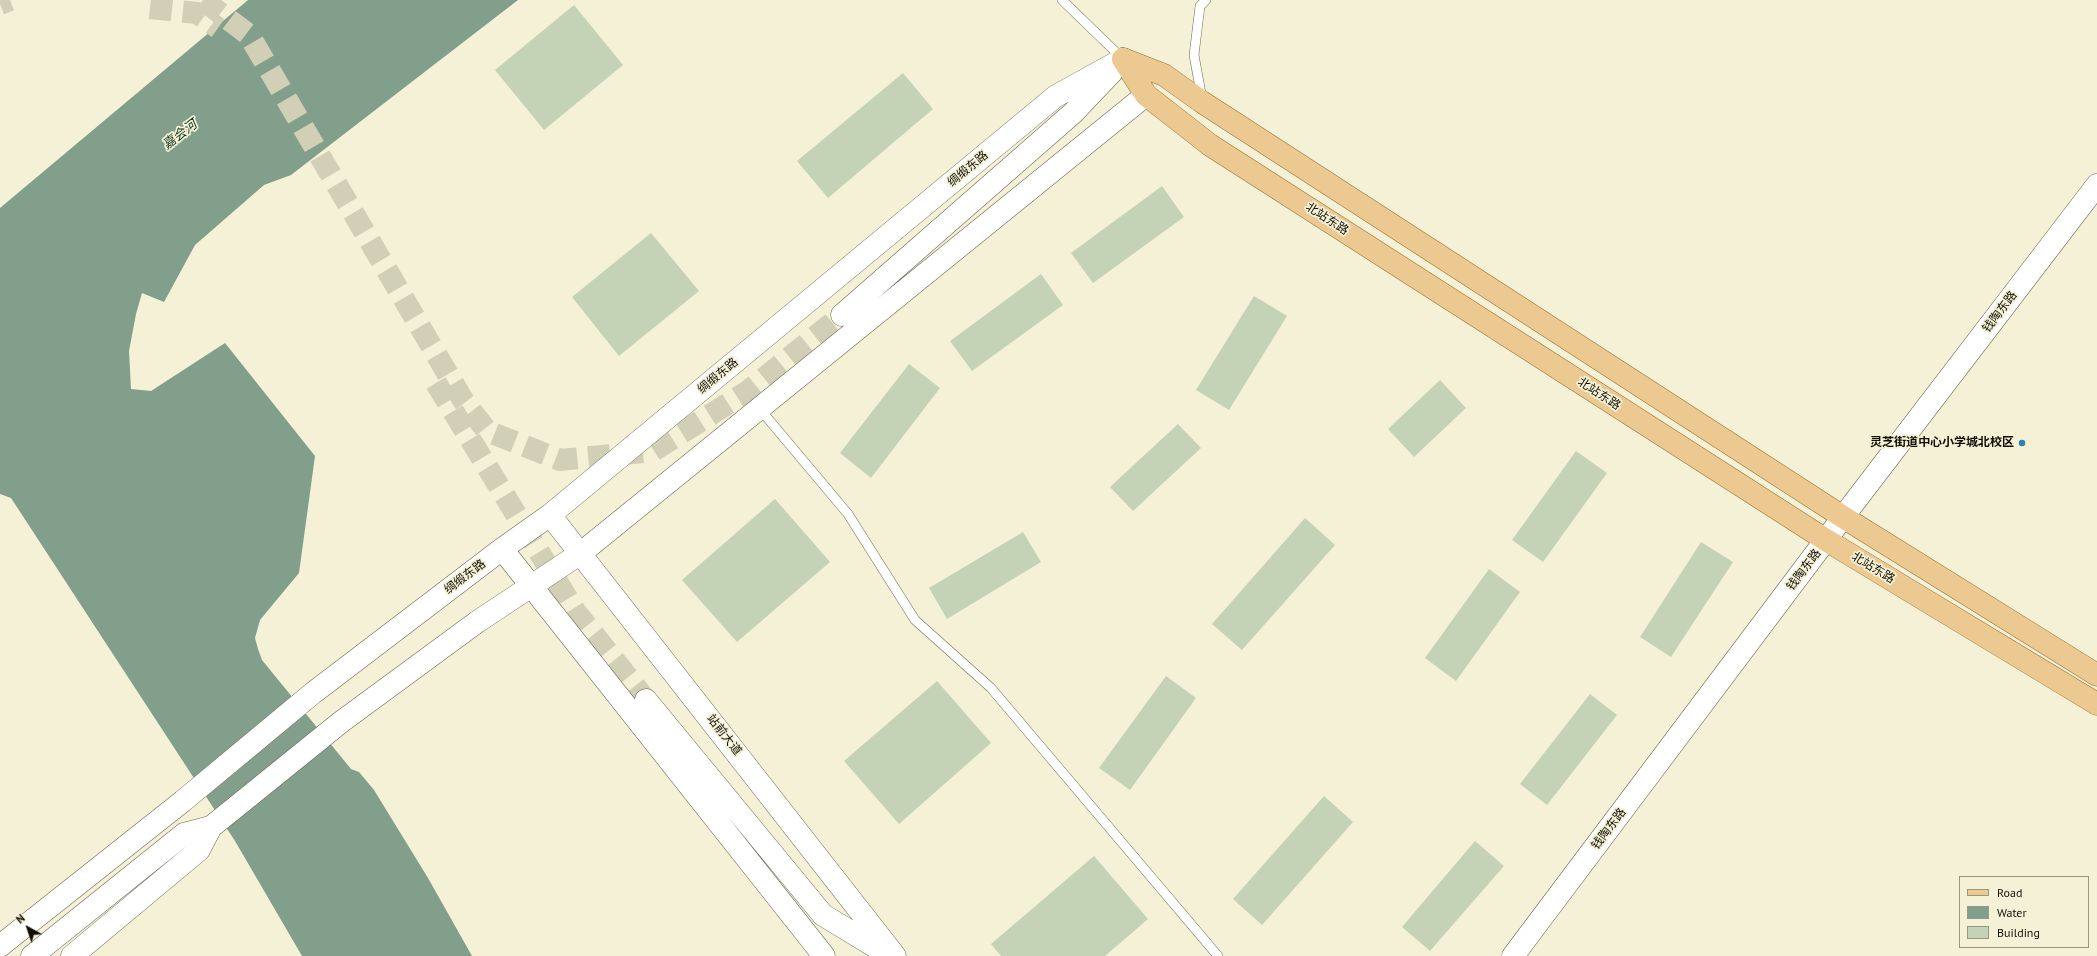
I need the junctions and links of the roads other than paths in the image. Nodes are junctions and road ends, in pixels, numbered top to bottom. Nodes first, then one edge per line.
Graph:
1 (1062, 0) edge
2 (1206, 0) edge
3 (1123, 59) junction
4 (1146, 95) junction
5 (1202, 102) junction
6 (2097, 185) edge
7 (842, 315) tunnel mouth
8 (759, 408) junction
9 (550, 515) junction
10 (1843, 517) junction
11 (1826, 540) junction
12 (502, 549) junction
13 (581, 553) junction
14 (531, 586) junction
15 (2097, 675) edge
16 (646, 700) tunnel mouth
17 (2097, 704) edge
18 (211, 827) junction
19 (0, 946) edge
20 (32, 956) edge
21 (72, 956) edge
22 (824, 956) edge
23 (890, 956) edge
24 (895, 956) edge
25 (1218, 956) edge
26 (1513, 956) edge

1 - 3 lane, 北站东路
2 - 5 lane
3 - 4 main road, 北站东路
3 - 5 main road, 北站东路
3 - 7 main road
3 - 9 main road, 绸缎东路
4 - 8 main road
4 - 11 main road, 北站东路
5 - 10 main road, 北站东路
6 - 10 main road, 钱陶东路
8 - 13 main road
8 - 25 lane
9 - 12 main road, 绸缎东路
9 - 13 main road, 站前大道
10 - 11 main road, 钱陶东路
10 - 15 main road, 北站东路
11 - 17 main road, 北站东路
11 - 26 main road, 钱陶东路
12 - 14 main road
12 - 19 main road, 绸缎东路
13 - 14 main road
13 - 24 main road, 站前大道
14 - 18 main road
14 - 22 main road
16 - 23 main road
18 - 20 main road
18 - 21 main road

